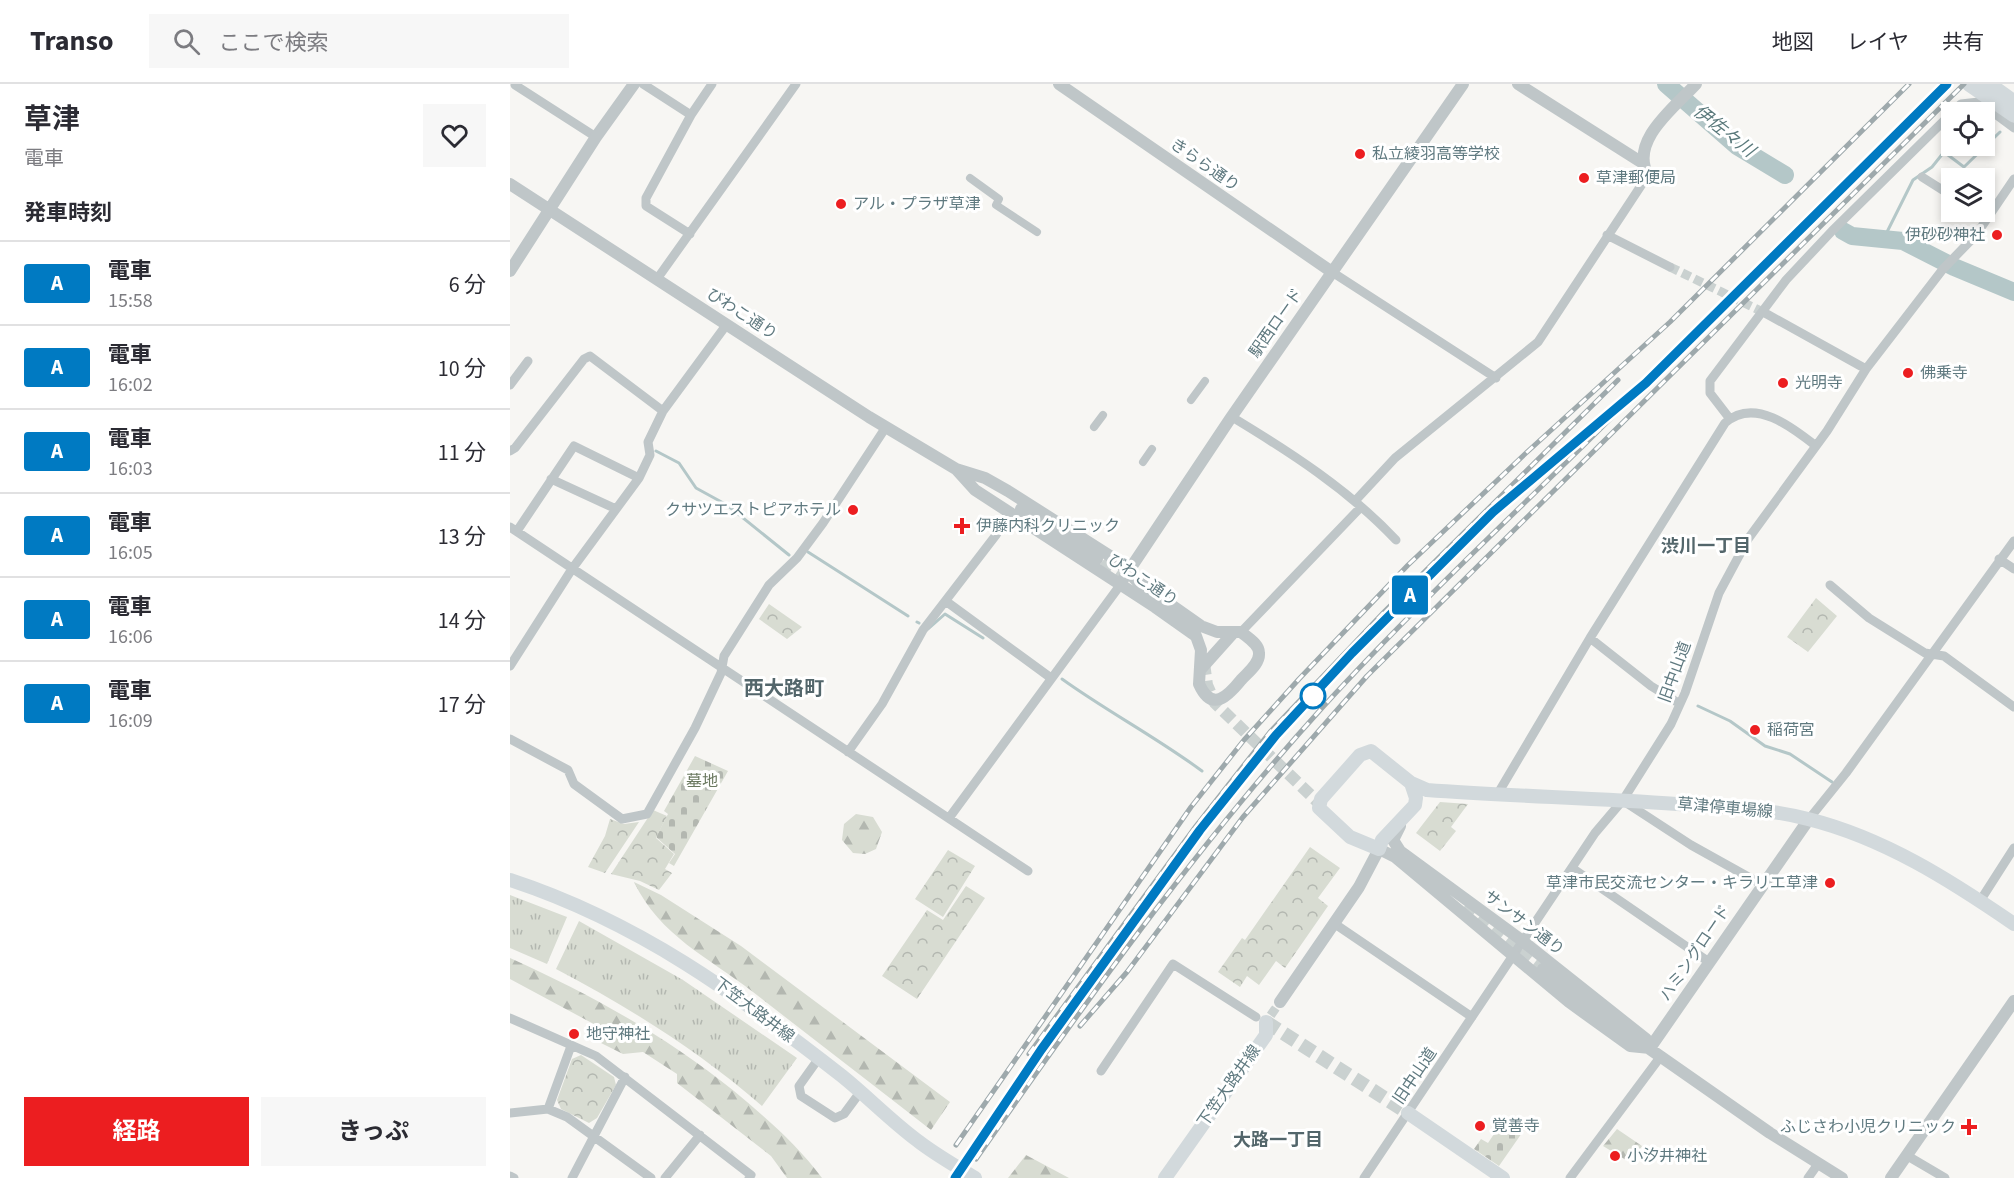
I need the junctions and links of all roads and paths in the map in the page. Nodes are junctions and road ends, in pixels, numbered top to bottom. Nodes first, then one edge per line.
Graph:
1 (634, 84) edge
2 (643, 84) edge
3 (711, 84) edge
4 (796, 84) edge
5 (1059, 84) edge
6 (1463, 84) edge
7 (1518, 84) edge
8 (1969, 84) edge
9 (1989, 84) edge
10 (514, 87) edge
11 (1686, 92) edge
12 (2014, 102) edge
13 (691, 115) junction
14 (2014, 115) edge
15 (2014, 128) edge
16 (596, 137) junction
17 (1641, 162) junction
18 (1648, 175) joint
19 (1922, 177) dead end
20 (970, 178) dead end
21 (2014, 179) edge
22 (510, 184) edge
23 (1941, 189) edge
24 (1995, 207) edge
25 (550, 210) junction
26 (1985, 222) edge
27 (1036, 232) dead end
28 (690, 234) junction
29 (1607, 235) junction
30 (1670, 267) tunnel mouth
31 (510, 271) edge
32 (1332, 272) junction
33 (657, 279) junction
34 (1766, 314) tunnel mouth
35 (727, 324) junction
36 (528, 361) dead end
37 (1866, 369) junction
38 (1496, 378) junction
39 (1204, 381) dead end
40 (510, 385) edge
41 (1191, 400) dead end
42 (663, 411) junction
43 (1103, 415) dead end
44 (1232, 417) junction
45 (1730, 419) junction
46 (886, 427) junction
47 (1094, 427) dead end
48 (1816, 446) junction
49 (1152, 449) dead end
50 (510, 451) edge
51 (1143, 462) dead end
52 (956, 469) junction
53 (639, 477) junction
54 (550, 479) junction
55 (1358, 504) junction
56 (614, 508) junction
57 (1009, 513) junction
58 (514, 529) edge
59 (1396, 540) dead end
60 (2014, 541) edge
61 (1999, 559) junction
62 (1102, 562) tunnel mouth
63 (572, 569) junction
64 (2014, 569) edge
65 (1129, 571) junction
66 (1121, 584) junction
67 (1830, 585) dead end
68 (947, 602) junction
69 (1238, 632) junction
70 (1590, 638) junction
71 (1932, 655) junction
72 (510, 666) edge
73 (722, 667) junction
74 (1200, 670) junction
75 (1051, 678) junction
76 (1680, 704) junction
77 (2014, 707) edge
78 (510, 739) edge
79 (848, 752) junction
80 (1411, 783) junction
81 (1497, 795) junction
82 (1623, 800) junction
83 (949, 818) junction
84 (1809, 819) junction
85 (1403, 820) junction
86 (2014, 848) edge
87 (1379, 849) junction
88 (1572, 868) junction
89 (1028, 871) dead end
90 (510, 880) edge
91 (1761, 885) junction
92 (1980, 901) junction
93 (1335, 924) junction
94 (2014, 924) edge
95 (1523, 942) junction
96 (1513, 957) junction
97 (1709, 962) junction
98 (1543, 969) tunnel mouth
99 (2014, 1001) edge
100 (1280, 1002) tunnel mouth
101 (1472, 1017) junction
102 (1261, 1020) joint
103 (512, 1022) edge
104 (578, 1046) junction
105 (1650, 1048) junction
106 (1661, 1056) junction
107 (819, 1058) junction
108 (1101, 1071) dead end
109 (625, 1077) junction
110 (861, 1091) junction
111 (548, 1109) junction
112 (510, 1113) edge
113 (1408, 1113) junction
114 (594, 1135) junction
115 (700, 1135) junction
116 (1906, 1155) junction
117 (1818, 1164) junction
118 (572, 1178) edge
119 (651, 1178) edge
120 (665, 1178) edge
121 (749, 1178) edge
122 (975, 1178) edge
123 (1165, 1178) edge
124 (1364, 1178) edge
125 (1503, 1178) edge
126 (1570, 1178) edge
127 (1808, 1178) edge
128 (1842, 1178) edge
129 (1891, 1178) edge
130 (1946, 1178) edge

1 - 16 street
2 - 13 street
3 - 13 street
4 - 28 street
5 - 32 street, きらら通り
6 - 32 street, 駅西ロード
7 - 17 street
8 - 14 main road
9 - 12 main road
10 - 16 street
11 - 17 street
13 - 28 street
15 - 45 street
16 - 25 street
17 - 18 street
18 - 29 street
19 - 23 street
20 - 27 street
21 - 24 street, 旧中山道
22 - 25 street, びわこ通り
25 - 31 street
25 - 33 street, びわこ通り
26 - 37 street, 旧中山道
28 - 33 street
29 - 30 street
29 - 38 street
32 - 38 street
32 - 44 street, 駅西ロード
33 - 35 street, びわこ通り
34 - 37 street
35 - 42 street
35 - 46 street, びわこ通り
36 - 40 street
37 - 48 street, 旧中山道
38 - 55 street
39 - 41 street
42 - 50 street
42 - 53 street
43 - 47 street
44 - 55 street
44 - 65 street, 駅西ロード
45 - 48 street
45 - 70 street
46 - 52 street, びわこ通り
46 - 73 street
48 - 76 street, 旧中山道
49 - 51 street
52 - 57 street, びわこ通り
52 - 62 street
52 - 65 street, びわこ通り
53 - 54 street
53 - 56 street
54 - 56 street
54 - 58 street
55 - 59 street
55 - 69 street
56 - 63 street
57 - 66 street, びわこ通り
57 - 68 street
58 - 63 street
60 - 61 street
61 - 64 street
61 - 71 street
63 - 72 street
63 - 73 street
65 - 66 street, 駅西ロード
65 - 69 street, びわこ通り
66 - 74 street, びわこ通り
66 - 75 street
67 - 71 street
68 - 75 street
68 - 79 street
69 - 74 street
69 - 74 street, びわこ通り
70 - 76 street
70 - 81 street
71 - 77 street
71 - 84 street
73 - 78 street
73 - 79 street
75 - 83 street
76 - 82 street, 旧中山道
79 - 83 street
80 - 81 main road, 草津停車場線
80 - 85 main road
80 - 87 main road, 草津停車場線
81 - 82 main road, 草津停車場線
82 - 84 main road, 草津停車場線
82 - 88 street, 旧中山道
82 - 91 street
83 - 89 street
84 - 91 street, ハミングロード
84 - 92 main road, 草津停車場線
85 - 87 main road
85 - 95 street, サンサン通り
86 - 92 street
87 - 93 street
87 - 96 street, サンサン通り
88 - 95 street, 旧中山道
88 - 97 street
90 - 107 main road, 下笠大路井線
91 - 97 street, ハミングロード
92 - 94 main road, 草津停車場線
93 - 100 street
93 - 101 street
95 - 96 street, 旧中山道
95 - 105 street, サンサン通り
96 - 101 street, 旧中山道
96 - 105 street, サンサン通り
97 - 105 street, ハミングロード
98 - 105 street
99 - 116 street
101 - 113 street, 旧中山道
102 - 108 street
102 - 123 main road, 下笠大路井線
103 - 104 street
104 - 109 street
104 - 111 street
105 - 106 street, サンサン通り
106 - 117 street, サンサン通り
106 - 126 street
107 - 110 main road, 下笠大路井線
107 - 110 street
109 - 114 street
109 - 115 street
110 - 122 main road, 下笠大路井線
111 - 112 street
111 - 114 street
113 - 124 street, 旧中山道
113 - 125 main road
114 - 118 street
114 - 119 street
115 - 120 street
115 - 121 street
116 - 129 street
116 - 130 street
117 - 127 street
117 - 128 street, サンサン通り

